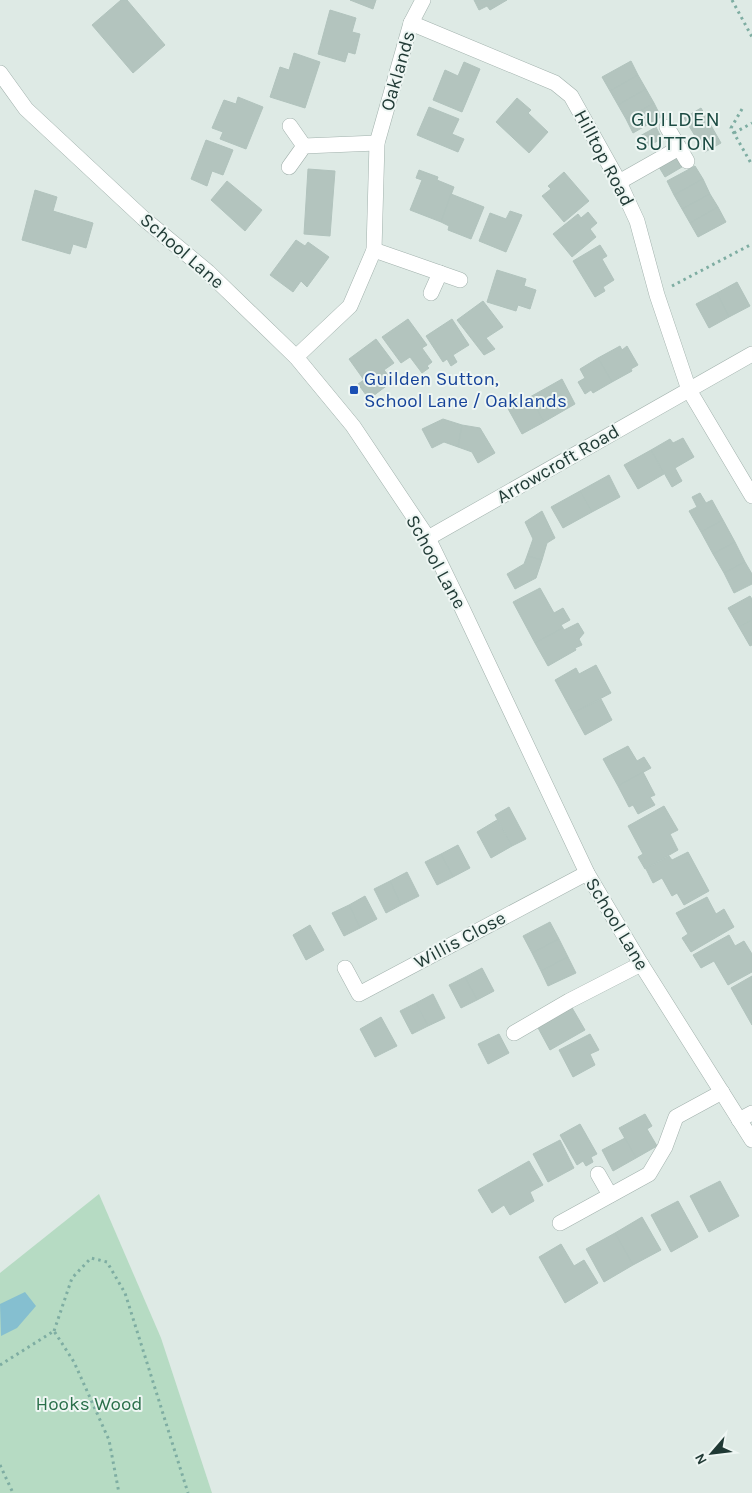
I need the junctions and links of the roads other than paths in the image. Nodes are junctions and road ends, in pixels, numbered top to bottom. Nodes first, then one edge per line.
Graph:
1 (423, 0) edge
2 (411, 23) junction
3 (0, 73) edge
4 (290, 126) dead end
5 (667, 127) dead end
6 (377, 143) junction
7 (304, 146) junction
8 (678, 148) junction
9 (687, 161) dead end
10 (289, 167) dead end
11 (619, 182) junction
12 (374, 250) junction
13 (440, 273) junction
14 (460, 280) dead end
15 (431, 294) dead end
16 (752, 354) edge
17 (296, 356) junction
18 (689, 390) junction
19 (752, 496) edge
20 (428, 538) junction
21 (587, 873) junction
22 (641, 964) junction
23 (345, 968) dead end
24 (514, 1033) dead end
25 (722, 1092) junction
26 (745, 1117) edge
27 (752, 1140) edge
28 (598, 1174) dead end
29 (610, 1195) junction
30 (560, 1223) dead end

1 - 2 street, Oaklands
2 - 6 street, Oaklands
2 - 11 street, Hilltop Road
3 - 17 street, School Lane
4 - 7 street
5 - 8 street
6 - 7 street
6 - 12 street, Oaklands
7 - 10 street
8 - 9 street
8 - 11 street
11 - 18 street, Hilltop Road
12 - 13 street
12 - 17 street, Oaklands
13 - 14 street
13 - 15 street
16 - 18 street, Arrowcroft Road
17 - 20 street, School Lane
18 - 19 street
18 - 20 street, Arrowcroft Road
20 - 21 street, School Lane
21 - 22 street, School Lane
21 - 23 street, Willis Close
22 - 24 street
22 - 25 street, School Lane
25 - 26 street, School Lane
25 - 29 street
26 - 27 street, School Lane
28 - 29 street
29 - 30 street

